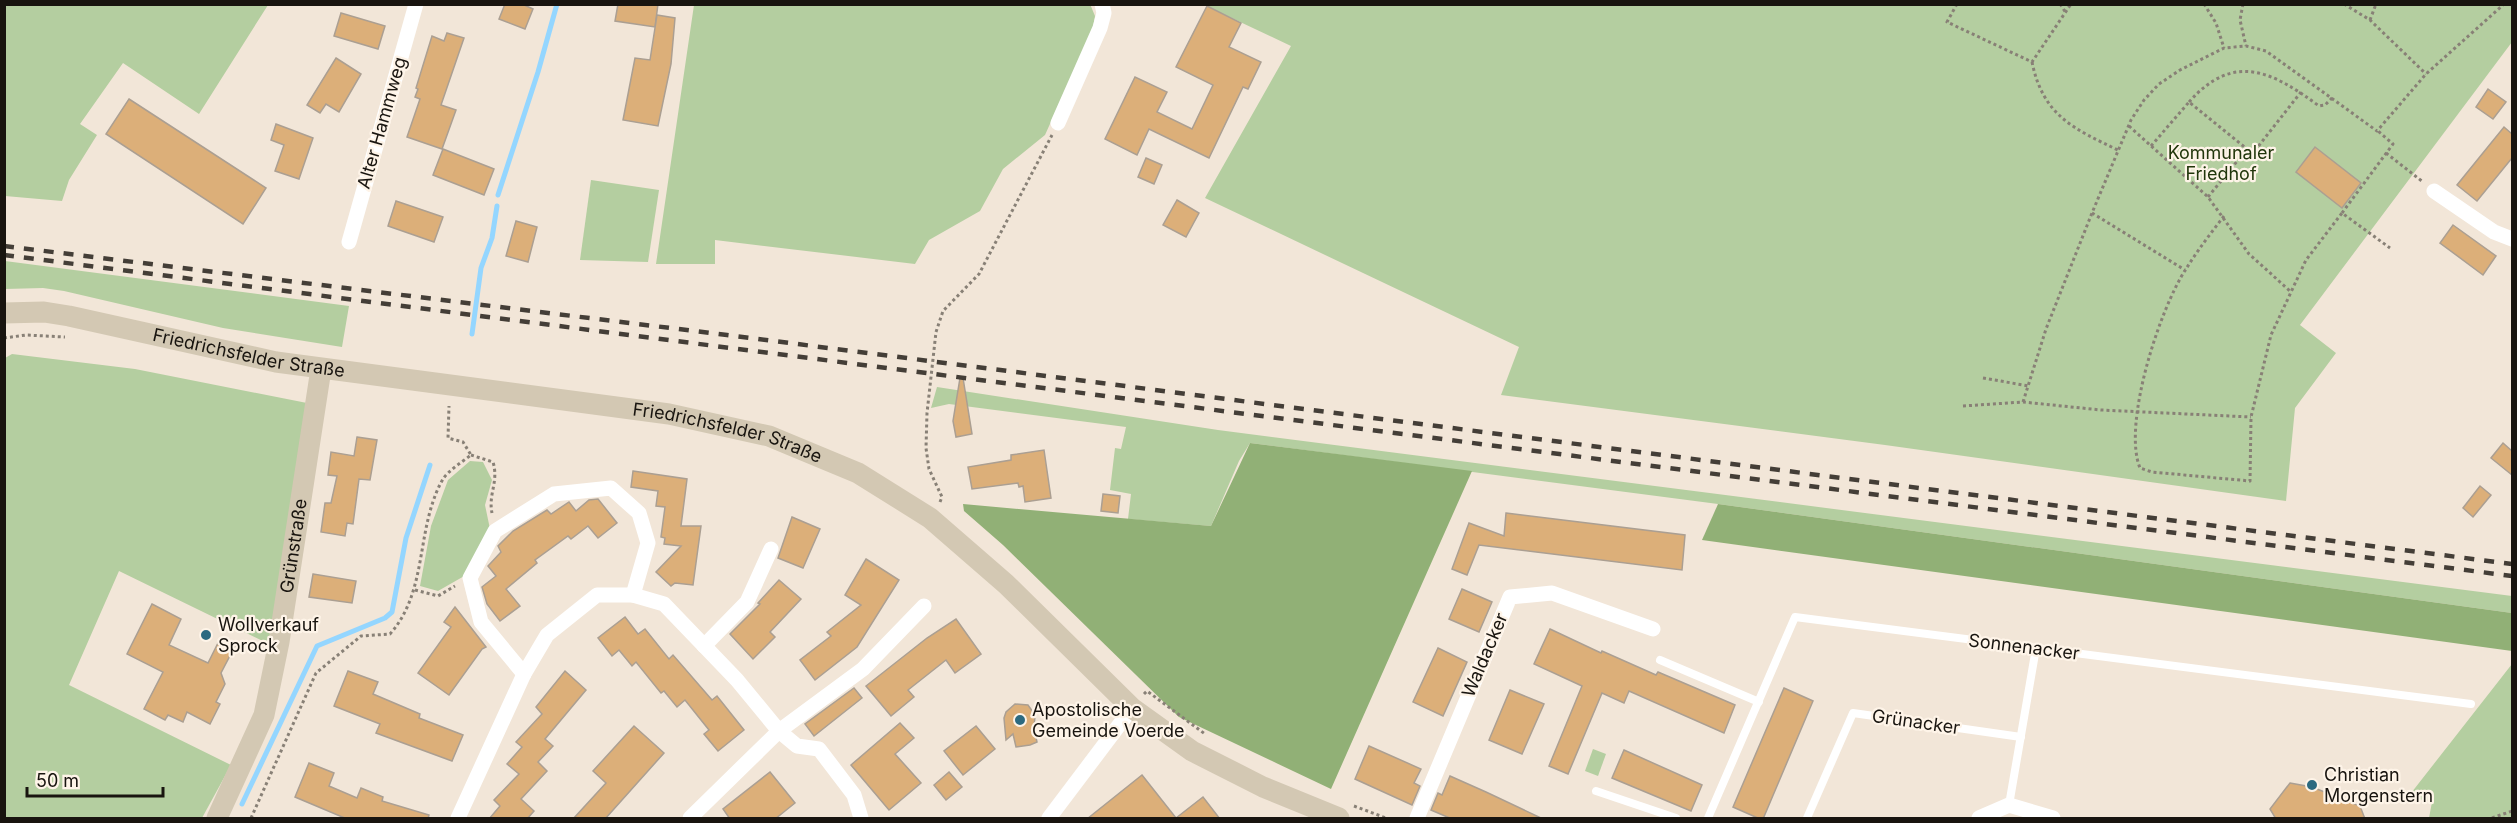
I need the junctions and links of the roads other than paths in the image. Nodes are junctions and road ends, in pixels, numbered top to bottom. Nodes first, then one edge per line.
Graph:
1 (416, 4) edge
2 (1102, 4) edge
3 (1058, 123) road end
4 (2434, 191) road end
5 (2512, 239) edge
6 (349, 242) dead end
7 (4, 314) edge
8 (321, 369) junction
9 (771, 549) dead end
10 (633, 595) junction
11 (924, 606) dead end
12 (1653, 629) dead end
13 (704, 646) junction
14 (2036, 648) junction
15 (1660, 660) dead end
16 (524, 675) junction
17 (1759, 702) junction
18 (2471, 704) dead end
19 (1132, 708) junction
20 (779, 731) junction
21 (2021, 737) junction
22 (1596, 791) dead end
23 (2009, 805) junction
24 (1346, 812) edge
25 (1664, 817) edge
26 (217, 819) edge
27 (458, 819) edge
28 (690, 819) edge
29 (861, 819) edge
30 (1049, 819) edge
31 (1417, 819) edge
32 (1676, 819) edge
33 (1708, 819) edge
34 (1807, 819) edge
35 (1979, 819) edge
36 (2053, 819) edge

1 - 6 street, Alter Hammweg
2 - 3 street
4 - 5 street
7 - 8 main road, Friedrichsfelder Straße
8 - 19 main road, Friedrichsfelder Straße
8 - 26 main road, Grünstraße
9 - 13 street
10 - 13 street
10 - 16 street
10 - 16 street
11 - 20 street
12 - 31 street, Waldacker
13 - 20 street
14 - 17 lane, Sonnenacker
14 - 18 lane, Sonnenacker
14 - 21 lane
15 - 17 lane
16 - 27 street
17 - 33 lane, Sonnenacker
19 - 24 main road, Friedrichsfelder Straße
19 - 30 street
20 - 28 street
20 - 29 street
21 - 23 lane
21 - 34 lane, Grünacker
22 - 25 lane
23 - 35 street
23 - 36 street
25 - 32 lane

